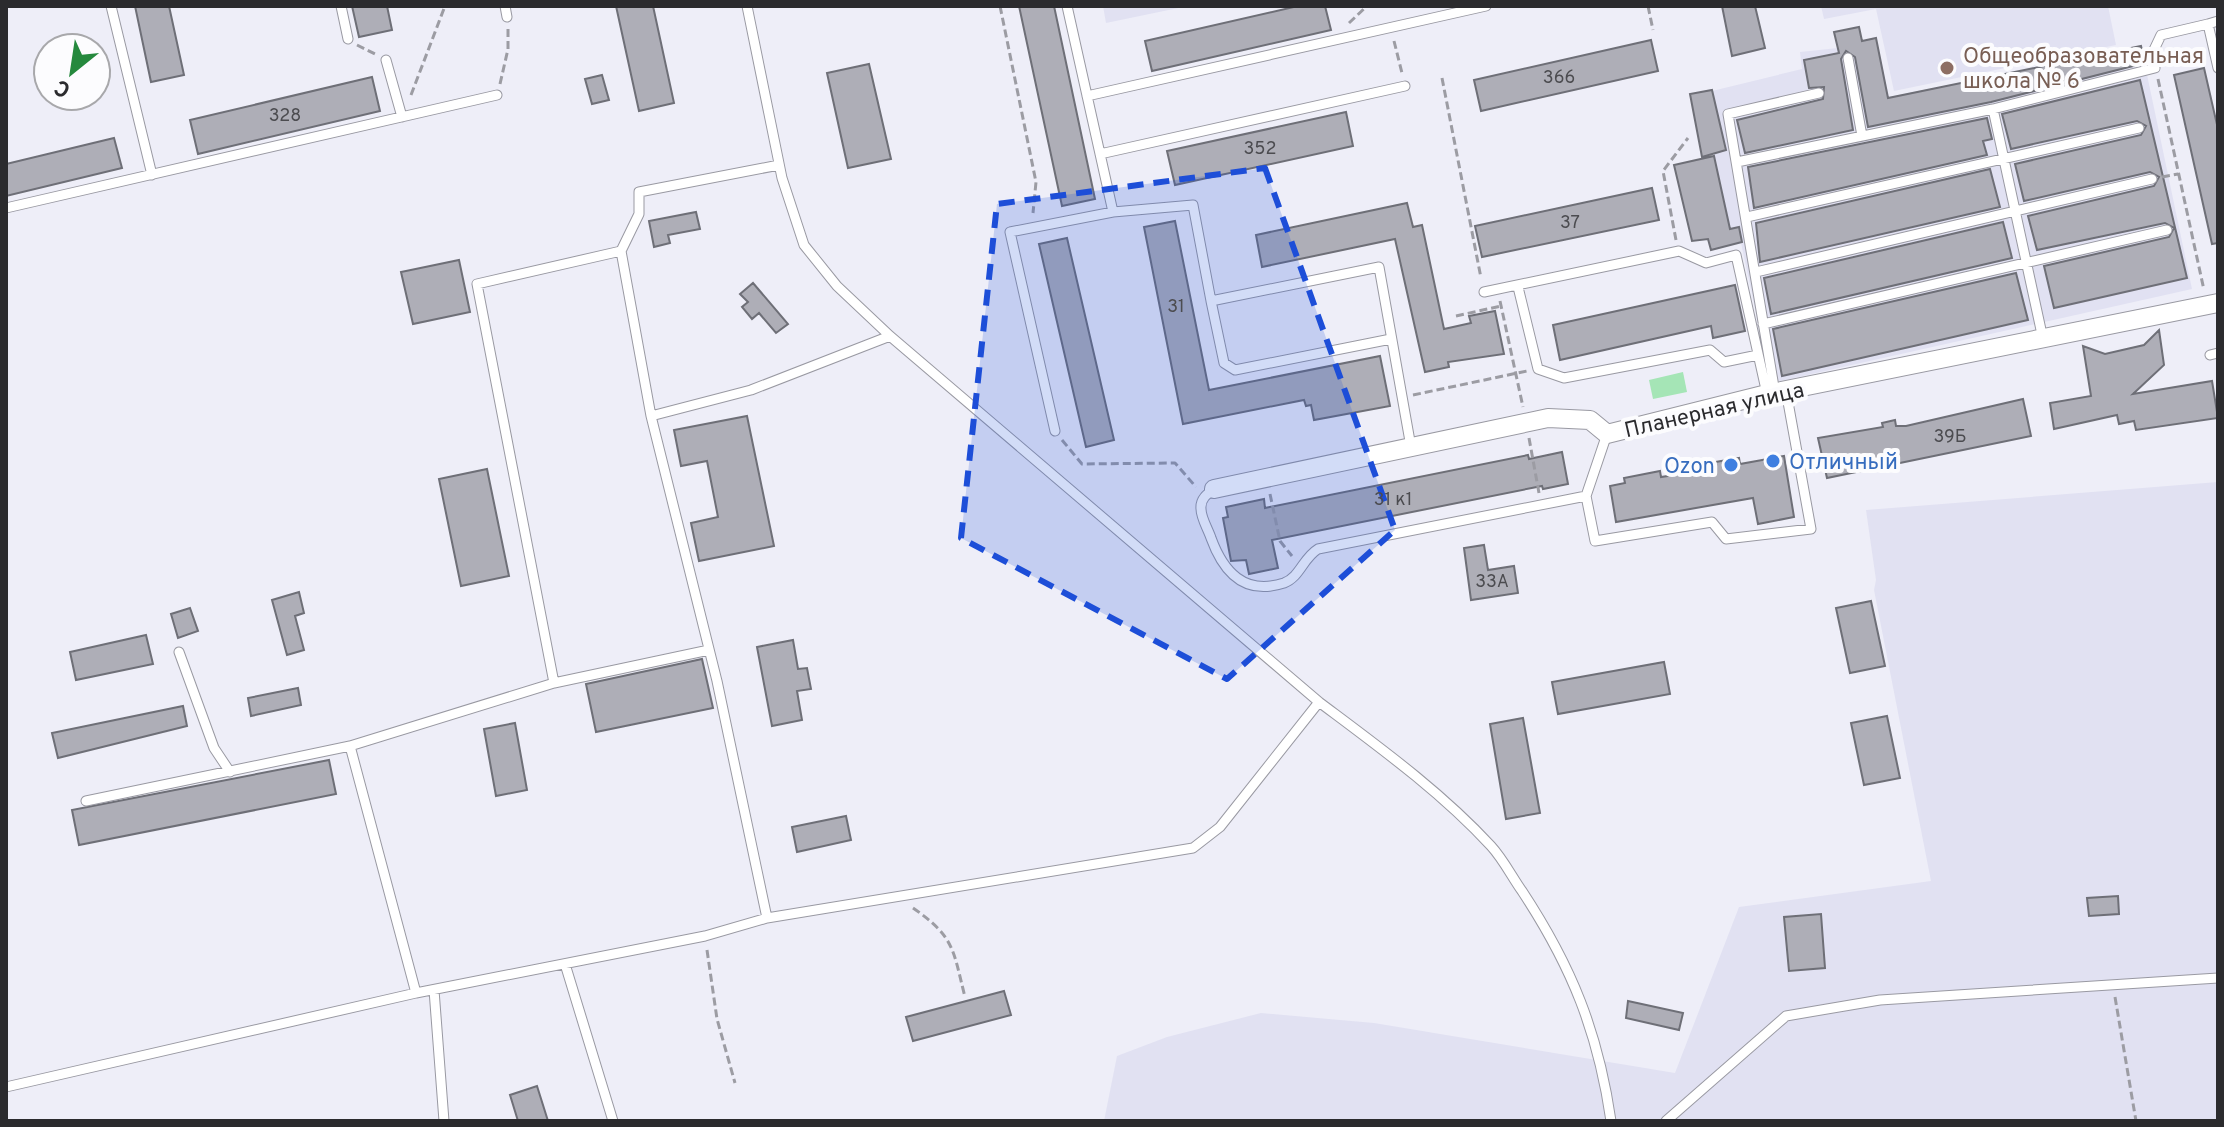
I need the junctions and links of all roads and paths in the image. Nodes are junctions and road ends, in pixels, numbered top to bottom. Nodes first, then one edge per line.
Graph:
1 (111, 6) edge
2 (341, 6) edge
3 (445, 6) edge
4 (505, 6) edge
5 (747, 6) edge
6 (1000, 6) edge
7 (1067, 6) edge
8 (1486, 6) edge
9 (1648, 6) edge
10 (507, 17) joint
11 (2213, 22) edge
12 (1391, 27) junction
13 (1653, 30) dead end
14 (348, 39) joint
15 (1848, 58) dead end
16 (386, 60) joint
17 (2155, 68) junction
18 (2218, 68) edge
19 (1442, 78) dead end
20 (1405, 86) joint
21 (1819, 93) dead end
22 (497, 95) joint
23 (1087, 96) junction
24 (1993, 109) junction
25 (402, 117) junction
26 (2139, 128) dead end
27 (1862, 136) junction
28 (1688, 138) dead end
29 (1100, 154) junction
30 (2004, 159) junction
31 (1737, 162) junction
32 (779, 165) junction
33 (152, 175) junction
34 (2152, 179) dead end
35 (6, 208) edge
36 (2015, 210) junction
37 (1113, 212) junction
38 (1747, 217) junction
39 (1029, 228) junction
40 (2167, 230) dead end
41 (621, 251) junction
42 (1679, 251) junction
43 (2027, 263) junction
44 (1756, 272) junction
45 (1518, 287) junction
46 (1484, 292) joint
47 (1211, 301) junction
48 (2213, 304) edge
49 (1501, 306) dead end
50 (1456, 316) dead end
51 (1763, 324) junction
52 (890, 336) junction
53 (1391, 339) junction
54 (2043, 339) junction
55 (1758, 355) junction
56 (1538, 369) junction
57 (1776, 393) junction
58 (1401, 397) junction
59 (651, 416) junction
60 (1055, 431) joint
61 (1607, 434) junction
62 (1411, 447) junction
63 (1209, 493) junction
64 (1586, 496) junction
65 (1271, 500) dead end
66 (1301, 567) junction
67 (709, 650) junction
68 (179, 652) dead end
69 (554, 683) junction
70 (1319, 702) junction
71 (350, 746) junction
72 (230, 772) junction
73 (86, 801) dead end
74 (893, 895) junction
75 (767, 918) junction
76 (705, 936) junction
77 (565, 964) junction
78 (2218, 978) edge
79 (2113, 986) junction
80 (434, 990) junction
81 (416, 993) junction
82 (965, 997) dead end
83 (735, 1083) dead end
84 (6, 1087) edge
85 (444, 1121) edge
86 (613, 1121) edge
87 (1611, 1121) edge
88 (1666, 1121) edge
89 (2136, 1121) edge

1 - 33 lane
2 - 14 lane
3 - 25 path
4 - 10 lane
5 - 32 lane
6 - 39 path
7 - 23 lane
8 - 12 lane
9 - 13 path
10 - 22 path
11 - 17 lane
11 - 18 lane
12 - 20 path
12 - 23 lane
14 - 16 path
15 - 27 lane
16 - 25 lane
17 - 24 lane
17 - 48 path
19 - 46 path
20 - 29 lane
21 - 31 lane
22 - 25 lane
23 - 29 lane
24 - 27 lane
24 - 30 lane
25 - 33 lane
26 - 30 lane
27 - 31 lane
28 - 42 path
29 - 37 lane
30 - 36 lane
30 - 38 lane
31 - 38 lane
32 - 41 lane
32 - 52 lane
33 - 35 lane
34 - 36 lane
36 - 43 lane
36 - 44 lane
37 - 39 lane
37 - 47 lane
38 - 44 lane
39 - 60 lane
40 - 43 lane
41 - 59 lane
41 - 69 lane
42 - 45 lane
42 - 55 lane
43 - 51 lane
43 - 54 lane
44 - 51 lane
45 - 46 lane
45 - 56 lane
47 - 53 lane
47 - 53 lane
48 - 54 street, Планерная улица
49 - 50 path
51 - 57 lane
52 - 59 lane
52 - 70 lane
53 - 58 lane
54 - 57 street, Планерная улица
55 - 56 lane
55 - 57 lane
56 - 58 path
57 - 61 street, Планерная улица
57 - 64 lane
58 - 62 lane
59 - 67 lane
60 - 63 path
61 - 62 street, Планерная улица
61 - 64 lane
62 - 63 street, Планерная улица
63 - 66 lane
64 - 66 lane
65 - 66 path
67 - 69 lane
67 - 75 lane
68 - 72 lane
69 - 71 lane
70 - 74 lane
70 - 87 lane
71 - 72 lane
71 - 81 lane
72 - 73 lane
74 - 75 lane
74 - 82 path
75 - 76 lane
76 - 77 lane
76 - 83 path
77 - 80 lane
77 - 86 lane
78 - 79 lane
79 - 88 lane
79 - 89 path
80 - 81 lane
80 - 85 lane
81 - 84 lane

